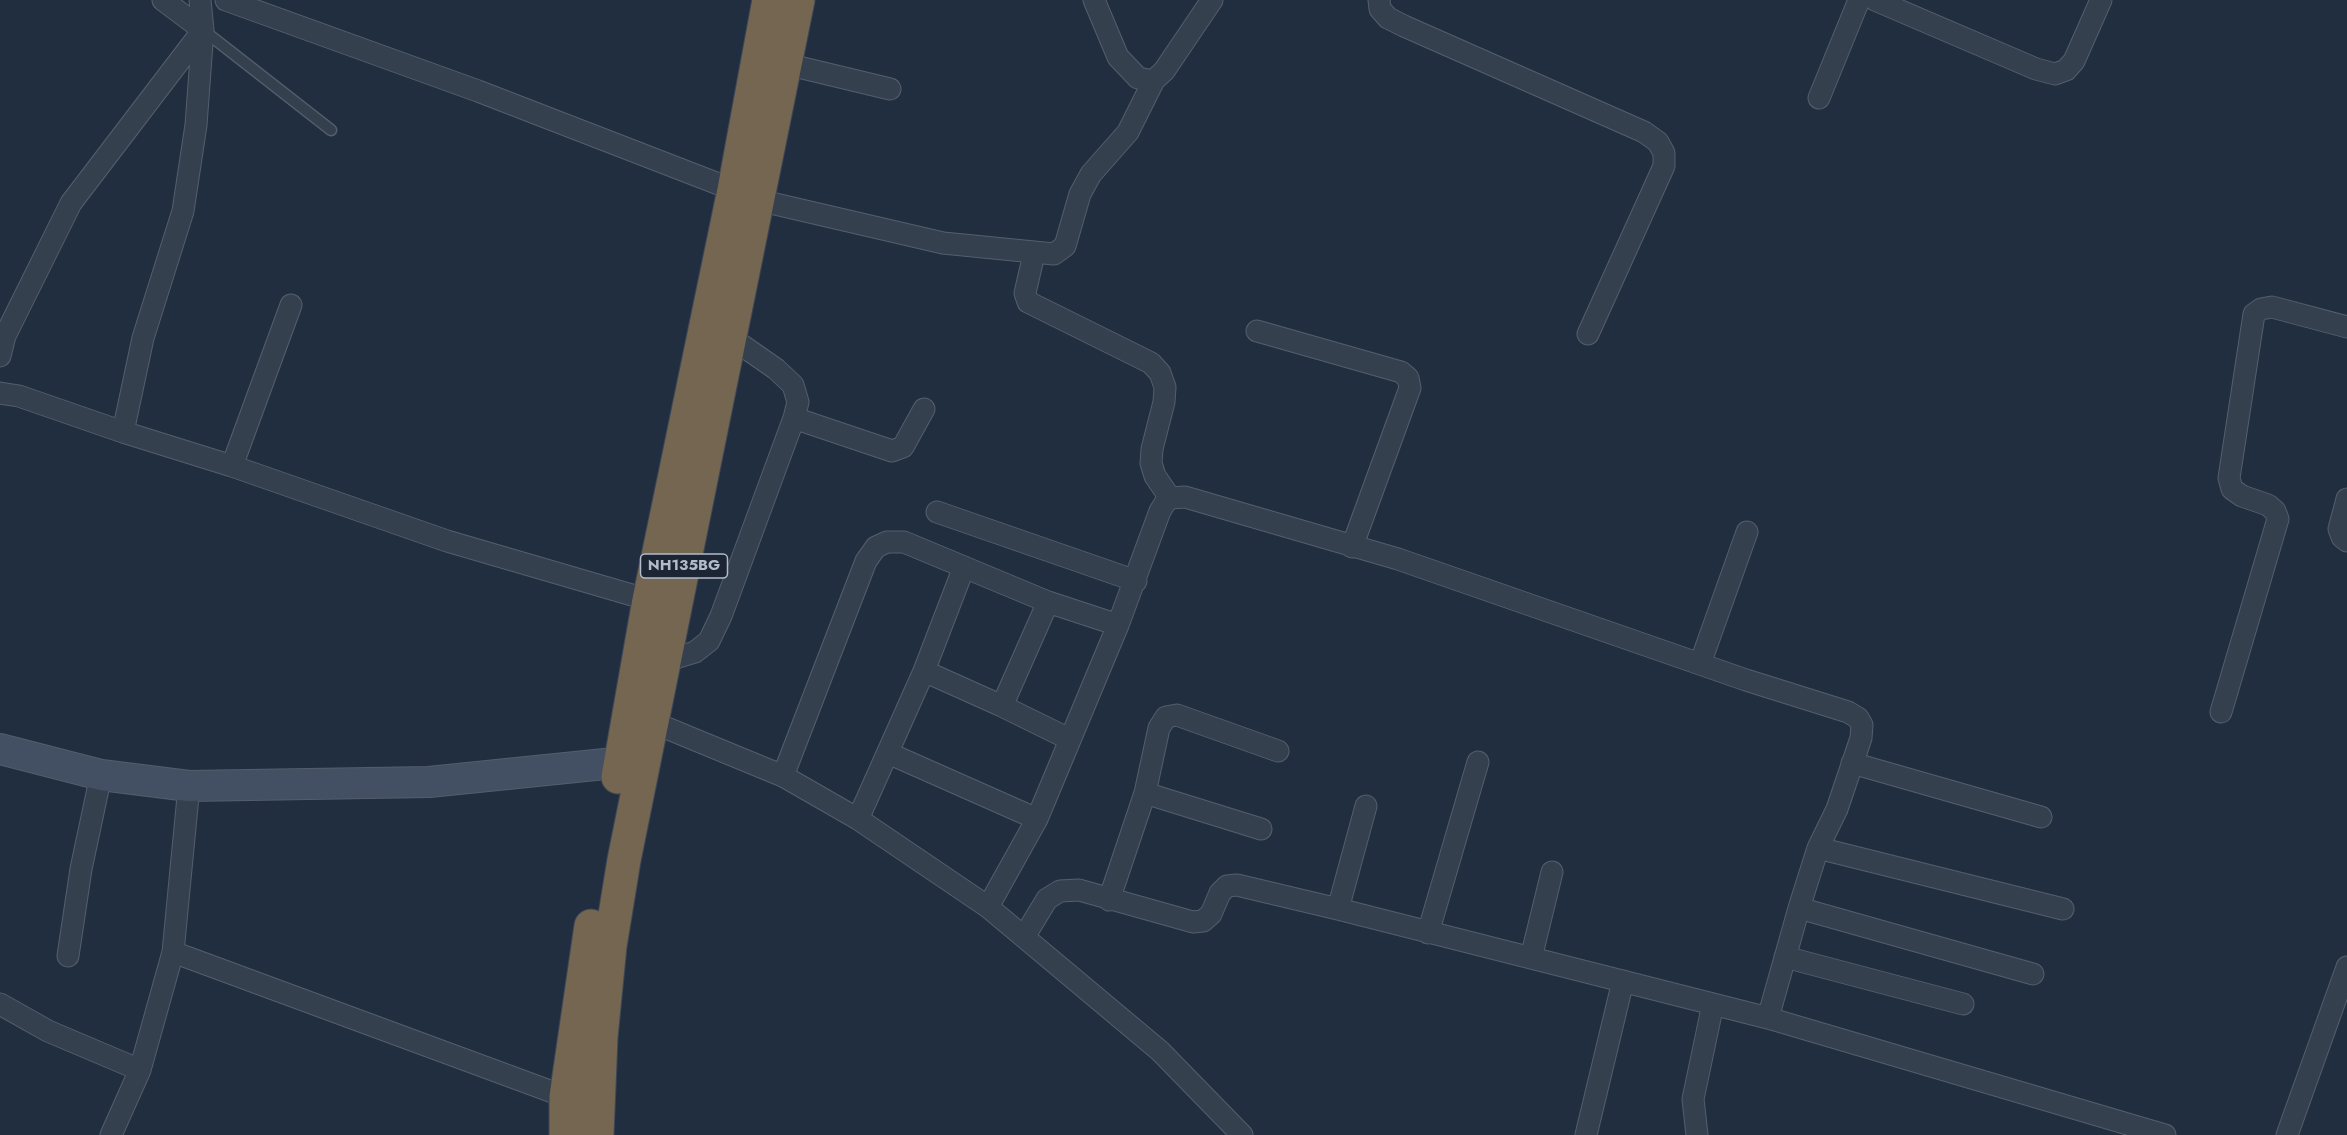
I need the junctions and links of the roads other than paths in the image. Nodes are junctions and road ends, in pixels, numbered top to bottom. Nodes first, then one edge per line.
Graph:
1 (163, 0) edge
2 (200, 0) edge
3 (226, 0) edge
4 (769, 0) edge
5 (798, 0) edge
6 (1094, 0) edge
7 (1212, 0) edge
8 (1379, 0) edge
9 (1859, 0) edge
10 (1875, 0) edge
11 (2101, 0) edge
12 (203, 30) junction
13 (786, 64) junction
14 (1154, 80) junction
15 (890, 89) dead end
16 (1819, 98) dead end
17 (331, 130) dead end
18 (746, 195) junction
19 (1034, 254) junction
20 (291, 305) dead end
21 (2347, 327) edge
22 (1257, 331) dead end
23 (1588, 334) dead end
24 (730, 337) junction
25 (0, 356) edge
26 (0, 387) edge
27 (0, 393) edge
28 (924, 409) dead end
29 (794, 418) junction
30 (123, 432) junction
31 (232, 466) junction
32 (1170, 498) junction
33 (2347, 499) edge
34 (937, 512) dead end
35 (1747, 532) dead end
36 (2347, 541) edge
37 (1352, 547) junction
38 (964, 567) junction
39 (1136, 581) junction
40 (649, 600) junction
41 (1048, 602) junction
42 (1118, 625) junction
43 (665, 661) junction
44 (1700, 664) junction
45 (924, 671) junction
46 (1002, 706) junction
47 (2221, 712) dead end
48 (652, 722) junction
49 (1069, 739) junction
50 (0, 749) edge
51 (1278, 751) dead end
52 (888, 753) junction
53 (632, 762) junction
54 (1478, 762) dead end
55 (1852, 763) junction
56 (102, 775) junction
57 (783, 776) junction
58 (189, 786) junction
59 (1144, 794) junction
60 (1366, 806) dead end
61 (2041, 817) dead end
62 (858, 819) junction
63 (1037, 819) junction
64 (1261, 829) dead end
65 (1818, 848) junction
66 (1552, 872) dead end
67 (1109, 900) junction
68 (988, 908) junction
69 (1798, 908) junction
70 (1338, 909) junction
71 (2063, 909) dead end
72 (1428, 933) junction
73 (1024, 937) junction
74 (173, 952) junction
75 (68, 956) dead end
76 (1785, 957) junction
77 (1531, 958) junction
78 (2347, 967) edge
79 (2033, 974) dead end
80 (1623, 981) junction
81 (0, 1004) edge
82 (1713, 1004) junction
83 (1963, 1004) dead end
84 (1768, 1018) junction
85 (140, 1070) junction
86 (566, 1097) junction
87 (111, 1135) edge
88 (566, 1135) edge
89 (597, 1135) edge
90 (1242, 1135) edge
91 (1587, 1135) edge
92 (1697, 1135) edge
93 (2165, 1135) edge
94 (2287, 1135) edge

1 - 12 street
2 - 12 street
3 - 18 street
4 - 18 highway, NH135BG
5 - 13 highway, NH135BG
6 - 14 street
7 - 14 street
8 - 23 street
9 - 16 street
10 - 11 street
12 - 17 lane
12 - 25 street
12 - 30 street
13 - 15 street
13 - 18 highway, NH135BG
14 - 19 street
18 - 19 street
18 - 24 highway, NH135BG
18 - 40 highway, NH135BG
19 - 32 street
20 - 31 street
21 - 47 street
22 - 37 street
24 - 29 street
24 - 43 highway, NH135BG
26 - 27 street
27 - 30 street
28 - 29 street
29 - 43 street
30 - 31 street
31 - 40 street
32 - 37 street
32 - 39 street
33 - 36 street
34 - 39 street
35 - 44 street
37 - 44 street
38 - 41 street
38 - 45 street
38 - 57 street
39 - 42 street
40 - 53 highway, NH135BG
41 - 42 street
41 - 46 street
42 - 49 street
43 - 48 highway, NH135BG
44 - 55 street
45 - 46 street
45 - 52 street
46 - 49 street
48 - 53 highway, NH135BG
48 - 57 street
49 - 63 street
50 - 56 street
51 - 59 street
52 - 62 street
52 - 63 street
53 - 58 street
53 - 86 highway, NH135BG
53 - 89 highway, NH135BG
54 - 72 street
55 - 61 street
55 - 65 street
56 - 58 street
56 - 75 street
57 - 62 street
58 - 74 street
59 - 64 street
59 - 67 street
60 - 70 street
62 - 68 street
63 - 68 street
65 - 69 street
65 - 71 street
66 - 77 street
67 - 70 street
67 - 73 street
68 - 73 street
69 - 76 street
69 - 79 street
70 - 72 street
72 - 77 street
73 - 90 street
74 - 85 street
74 - 86 street
76 - 83 street
76 - 84 street
77 - 80 street
78 - 94 street
80 - 82 street
80 - 91 street
81 - 85 street
82 - 84 street
82 - 92 street
84 - 93 street
85 - 87 street
86 - 88 highway, NH135BG

